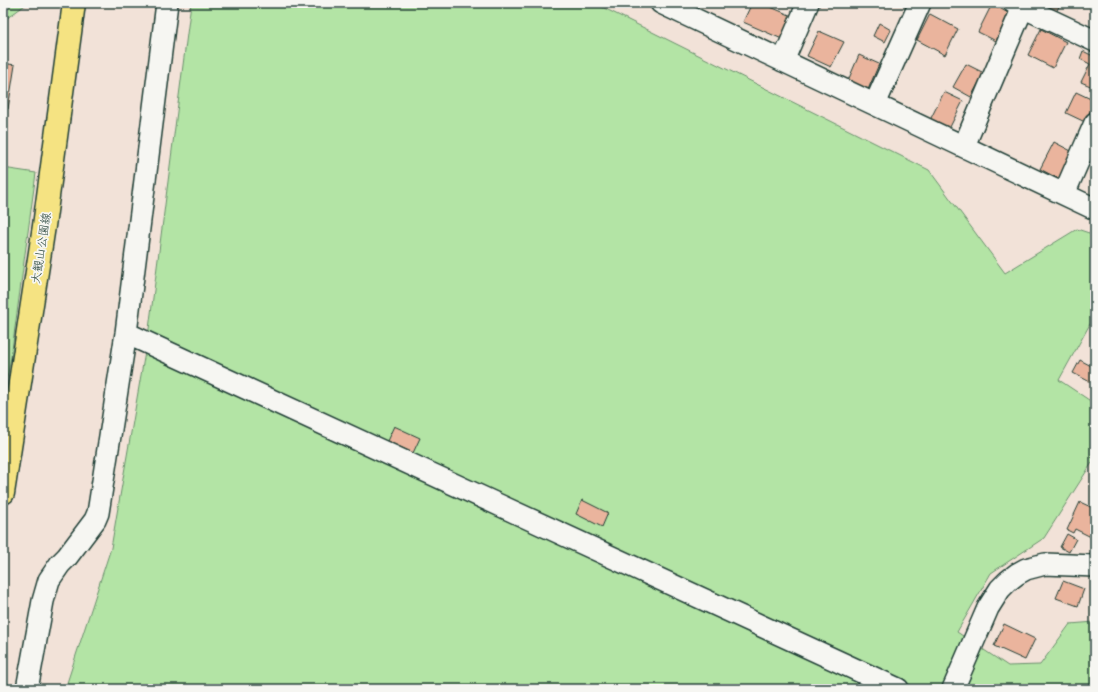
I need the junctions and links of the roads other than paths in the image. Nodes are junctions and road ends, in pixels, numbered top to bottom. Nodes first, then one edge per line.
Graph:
1 (74, 3) edge
2 (167, 3) edge
3 (661, 3) edge
4 (808, 3) edge
5 (920, 3) edge
6 (1019, 5) edge
7 (696, 10) edge
8 (1095, 41) edge
9 (783, 61) junction
10 (875, 104) junction
11 (1095, 122) edge
12 (964, 146) junction
13 (1064, 194) junction
14 (1095, 209) edge
15 (126, 333) junction
16 (3, 492) edge
17 (1095, 566) edge
18 (27, 689) edge
19 (898, 689) edge
20 (953, 689) edge

1 - 16 main road, 大観山公園線
2 - 15 street
3 - 7 street
4 - 9 street
5 - 10 street
6 - 8 street
6 - 12 street
7 - 9 street
9 - 10 street
10 - 12 street
11 - 13 street
12 - 13 street
13 - 14 street
15 - 18 street
15 - 19 street
17 - 20 street

